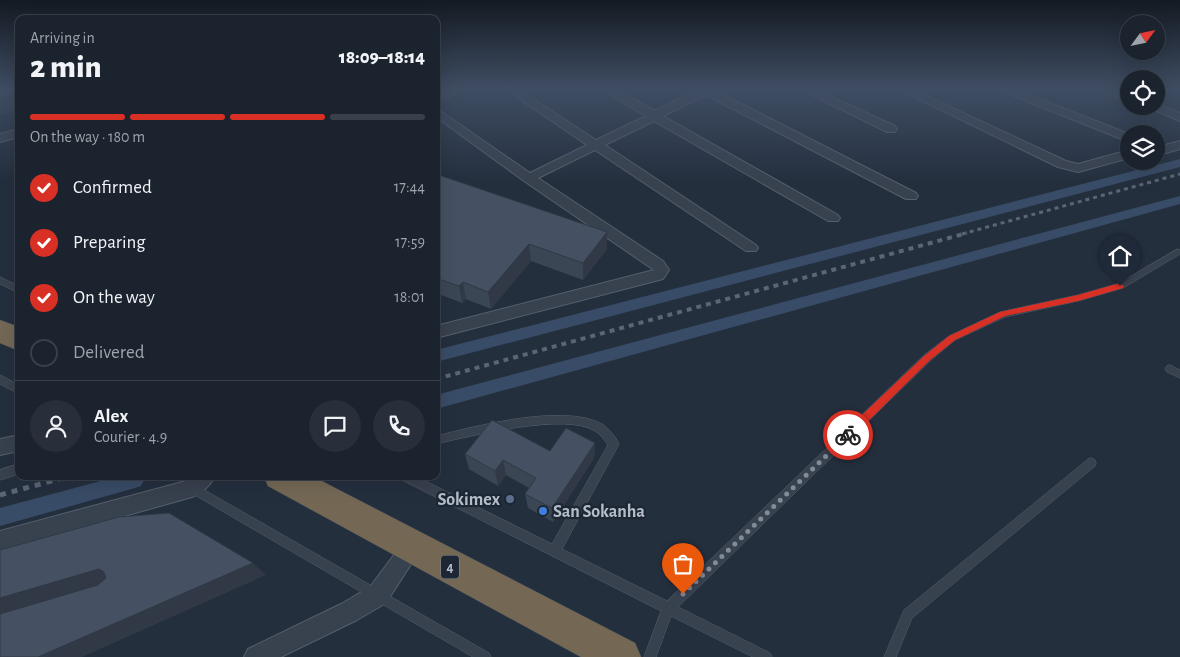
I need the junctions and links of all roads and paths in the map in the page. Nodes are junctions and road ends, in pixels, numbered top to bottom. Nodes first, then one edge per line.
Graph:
1 (449, 120) edge
2 (558, 120) edge
3 (647, 120) edge
4 (660, 120) edge
5 (765, 120) edge
6 (871, 120) edge
7 (969, 120) edge
8 (1083, 120) edge
9 (891, 129) dead end
10 (15, 134) edge
11 (1120, 134) edge
12 (0, 138) edge
13 (597, 145) junction
14 (1180, 145) edge
15 (1165, 148) edge
16 (1120, 156) edge
17 (529, 178) junction
18 (911, 196) dead end
19 (833, 218) dead end
20 (751, 248) dead end
21 (1178, 252) dead end
22 (0, 280) edge
23 (15, 288) edge
24 (0, 330) edge
25 (440, 331) edge
26 (15, 338) edge
27 (1170, 369) dead end
28 (1180, 374) edge
29 (0, 380) edge
30 (15, 388) edge
31 (440, 439) edge
32 (15, 444) edge
33 (0, 447) edge
34 (1091, 464) dead end
35 (15, 470) edge
36 (0, 474) edge
37 (287, 480) edge
38 (412, 480) edge
39 (198, 482) edge
40 (0, 541) edge
41 (412, 547) junction
42 (555, 551) junction
43 (378, 594) junction
44 (668, 608) junction
45 (256, 657) edge
46 (485, 657) edge
47 (621, 657) edge
48 (650, 657) edge
49 (766, 657) edge
50 (890, 657) edge

1 - 17 street
2 - 13 street
3 - 13 street
4 - 19 street
5 - 18 street
6 - 9 street
7 - 16 street
8 - 11 street
10 - 12 street
13 - 17 street
13 - 20 street
14 - 15 street
17 - 25 street
21 - 44 lane
22 - 23 lane
24 - 26 highway
27 - 28 lane
29 - 30 lane
31 - 42 lane
32 - 33 street
34 - 50 lane
35 - 36 lane
37 - 41 highway, 4
38 - 42 lane
39 - 40 street
39 - 43 lane
41 - 43 street
41 - 47 highway, 4
42 - 44 lane
43 - 45 street
43 - 46 lane
44 - 48 lane
44 - 49 lane

